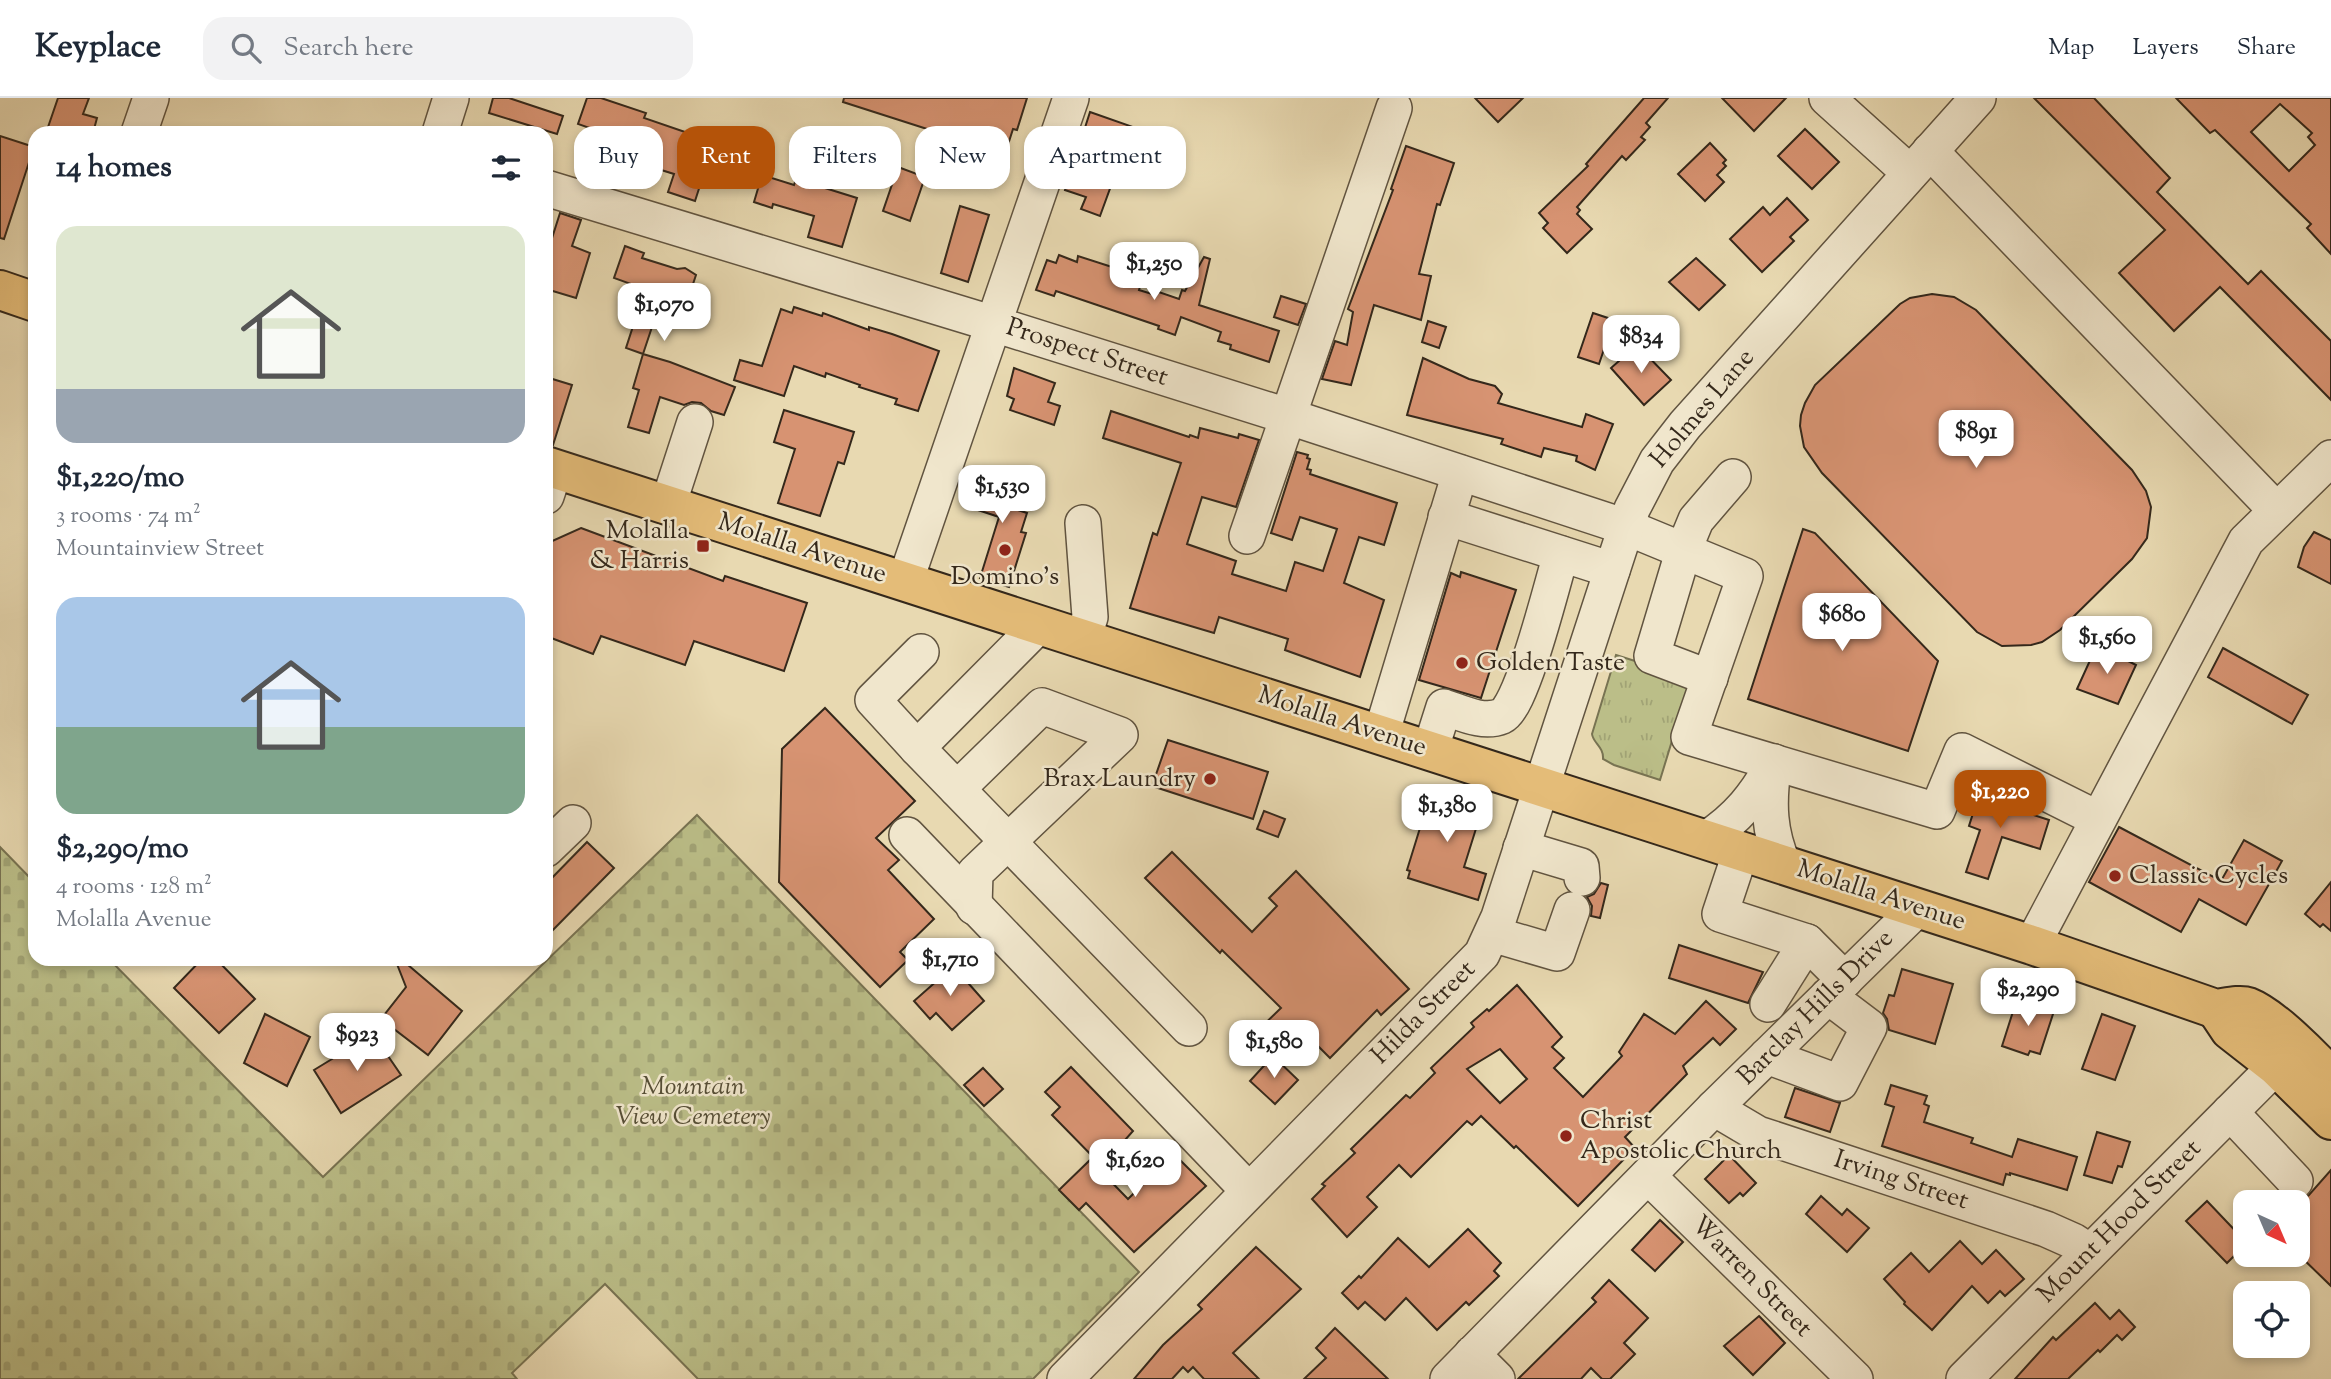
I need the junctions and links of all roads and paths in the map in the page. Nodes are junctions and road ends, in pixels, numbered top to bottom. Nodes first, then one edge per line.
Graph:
1 (151, 98) edge
2 (451, 98) edge
3 (1071, 98) edge
4 (1827, 98) edge
5 (1978, 98) edge
6 (1394, 108) dead end
7 (141, 126) edge
8 (442, 126) edge
9 (1920, 162) junction
10 (553, 190) edge
11 (0, 290) edge
12 (28, 300) edge
13 (994, 324) junction
14 (1287, 416) junction
15 (695, 422) dead end
16 (2331, 458) edge
17 (1460, 473) junction
18 (1733, 477) dead end
19 (553, 478) edge
20 (668, 505) junction
21 (2276, 510) junction
22 (1446, 517) junction
23 (1083, 523) dead end
24 (1626, 527) junction
25 (1247, 536) dead end
26 (1684, 549) junction
27 (1560, 554) junction
28 (1612, 570) junction
29 (905, 582) junction
30 (1039, 625) junction
31 (1083, 639) junction
32 (921, 652) dead end
33 (1710, 678) junction
34 (1381, 735) junction
35 (917, 748) junction
36 (1430, 751) junction
37 (1774, 762) junction
38 (1541, 786) junction
39 (957, 789) junction
40 (2098, 819) junction
41 (573, 823) dead end
42 (907, 835) dead end
43 (1007, 841) junction
44 (553, 842) edge
45 (1724, 845) junction
46 (1521, 848) junction
47 (1783, 864) junction
48 (974, 907) junction
49 (1918, 908) junction
50 (1492, 934) junction
51 (1807, 942) junction
52 (2032, 945) junction
53 (1836, 988) junction
54 (1769, 1004) dead end
55 (1189, 1028) dead end
56 (1767, 1056) junction
57 (2312, 1063) edge
58 (2331, 1095) edge
59 (1714, 1108) junction
60 (2230, 1112) junction
61 (2331, 1120) edge
62 (1648, 1176) junction
63 (2295, 1181) dead end
64 (1248, 1190) junction
65 (2090, 1252) junction
66 (1472, 1354) junction
67 (1065, 1379) edge
68 (1448, 1379) edge
69 (1497, 1379) edge
70 (1855, 1379) edge
71 (1964, 1379) edge

1 - 7 street
2 - 8 street
3 - 13 street
4 - 9 street
5 - 9 street, Holmes Lane
6 - 14 street
9 - 21 street
9 - 24 street, Holmes Lane
10 - 13 street, Prospect Street
11 - 12 main road
13 - 14 street, Prospect Street
13 - 29 street
14 - 17 street, Prospect Street
14 - 25 street
15 - 20 street
16 - 21 street
17 - 22 street
17 - 24 street, Prospect Street
18 - 26 street
19 - 20 main road, Molalla Avenue
20 - 29 main road, Molalla Avenue
21 - 40 street
22 - 27 street
22 - 34 street
23 - 31 street
24 - 26 street, Prospect Street
24 - 28 street, Holmes Lane
26 - 33 street
26 - 33 street, Prospect Street
27 - 28 street
27 - 36 street
28 - 38 street, Holmes Lane
29 - 30 main road, Molalla Avenue
30 - 31 main road, Molalla Avenue
30 - 35 street
31 - 34 main road, Molalla Avenue
32 - 35 street
33 - 37 street
34 - 36 main road, Molalla Avenue
35 - 39 street
36 - 38 main road, Molalla Avenue
37 - 40 street
37 - 45 street
37 - 47 street
38 - 45 main road, Molalla Avenue
38 - 46 street, Hilda Street
39 - 43 street
39 - 43 street
40 - 52 street
41 - 44 street
42 - 48 street
43 - 48 street
43 - 55 street
45 - 47 main road, Molalla Avenue
45 - 51 street
46 - 50 street, Hilda Street
46 - 50 street
47 - 49 main road, Molalla Avenue
48 - 64 street
49 - 52 main road, Molalla Avenue
49 - 53 street, Barclay Hills Drive
50 - 64 street, Hilda Street
51 - 53 street
51 - 54 street
52 - 57 main road, Molalla Avenue
53 - 56 street, Barclay Hills Drive
53 - 56 street
56 - 59 street, Barclay Hills Drive
57 - 58 main road
57 - 60 street, Mount Hood Street
57 - 61 main road, Molalla Avenue
59 - 62 street, Barclay Hills Drive
59 - 65 street, Irving Street
60 - 63 street
60 - 65 street, Mount Hood Street
62 - 66 street, Barclay Hills Drive
62 - 70 street, Warren Street
64 - 67 street, Hilda Street
65 - 71 street, Mount Hood Street
66 - 68 street, Barclay Hills Drive
66 - 69 street

